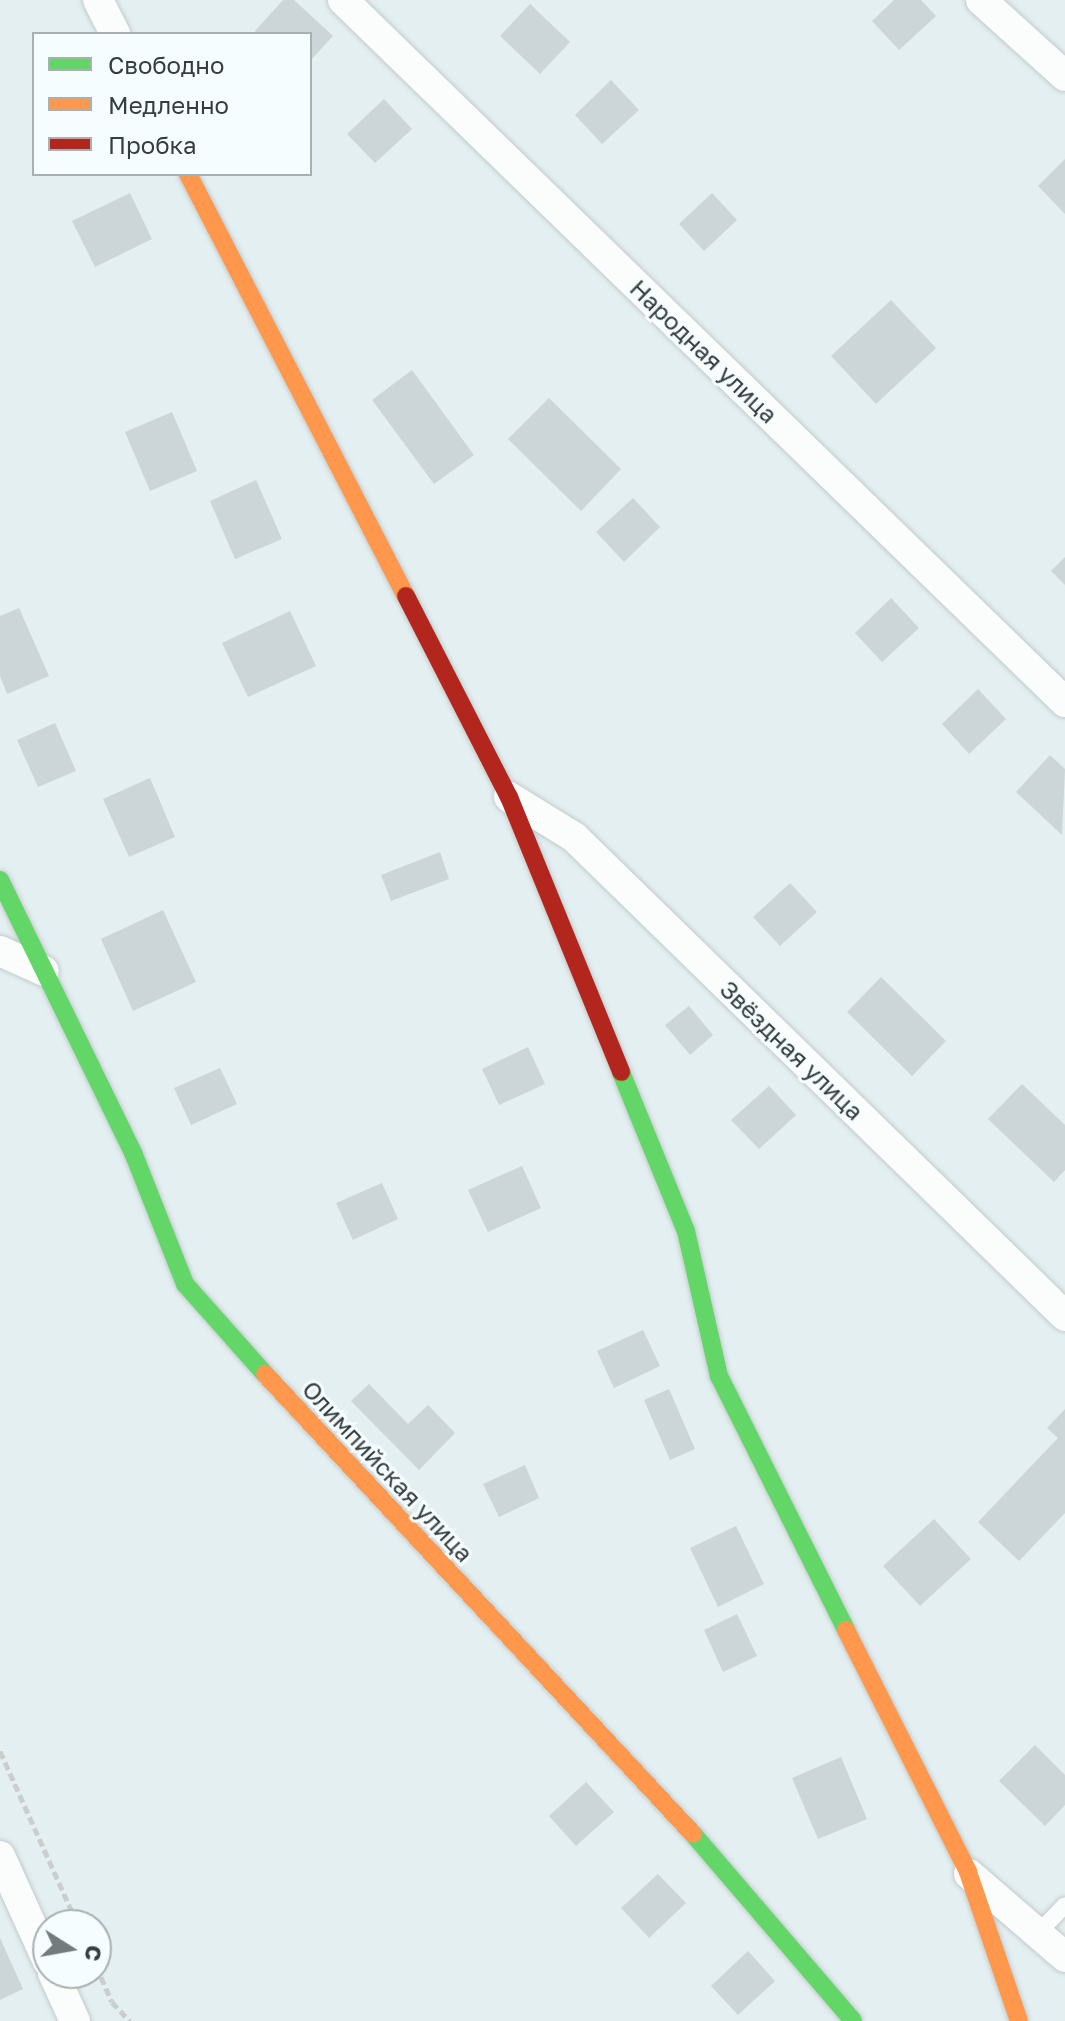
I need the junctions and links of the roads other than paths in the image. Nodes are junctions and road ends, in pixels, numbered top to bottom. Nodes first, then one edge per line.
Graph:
1 (98, 0) edge
2 (343, 0) edge
3 (981, 0) edge
4 (114, 32) edge
5 (1065, 76) edge
6 (189, 176) edge
7 (1065, 702) edge
8 (509, 797) junction
9 (0, 880) edge
10 (0, 951) edge
11 (44, 971) junction
12 (1065, 1316) edge
13 (0, 1856) edge
14 (968, 1872) junction
15 (1065, 1905) edge
16 (32, 1927) edge
17 (1039, 1932) junction
18 (1065, 1957) edge
19 (60, 1989) edge
20 (75, 2021) edge
21 (853, 2021) edge
22 (1019, 2021) edge

1 - 4 street
2 - 7 street, Народная улица
3 - 5 street
6 - 8 street
8 - 12 street, Звёздная улица
8 - 14 street
9 - 11 street, Олимпийская улица
10 - 11 street
11 - 21 street, Олимпийская улица
13 - 16 street
14 - 17 street
14 - 22 street
15 - 17 lane
17 - 18 street
19 - 20 street

